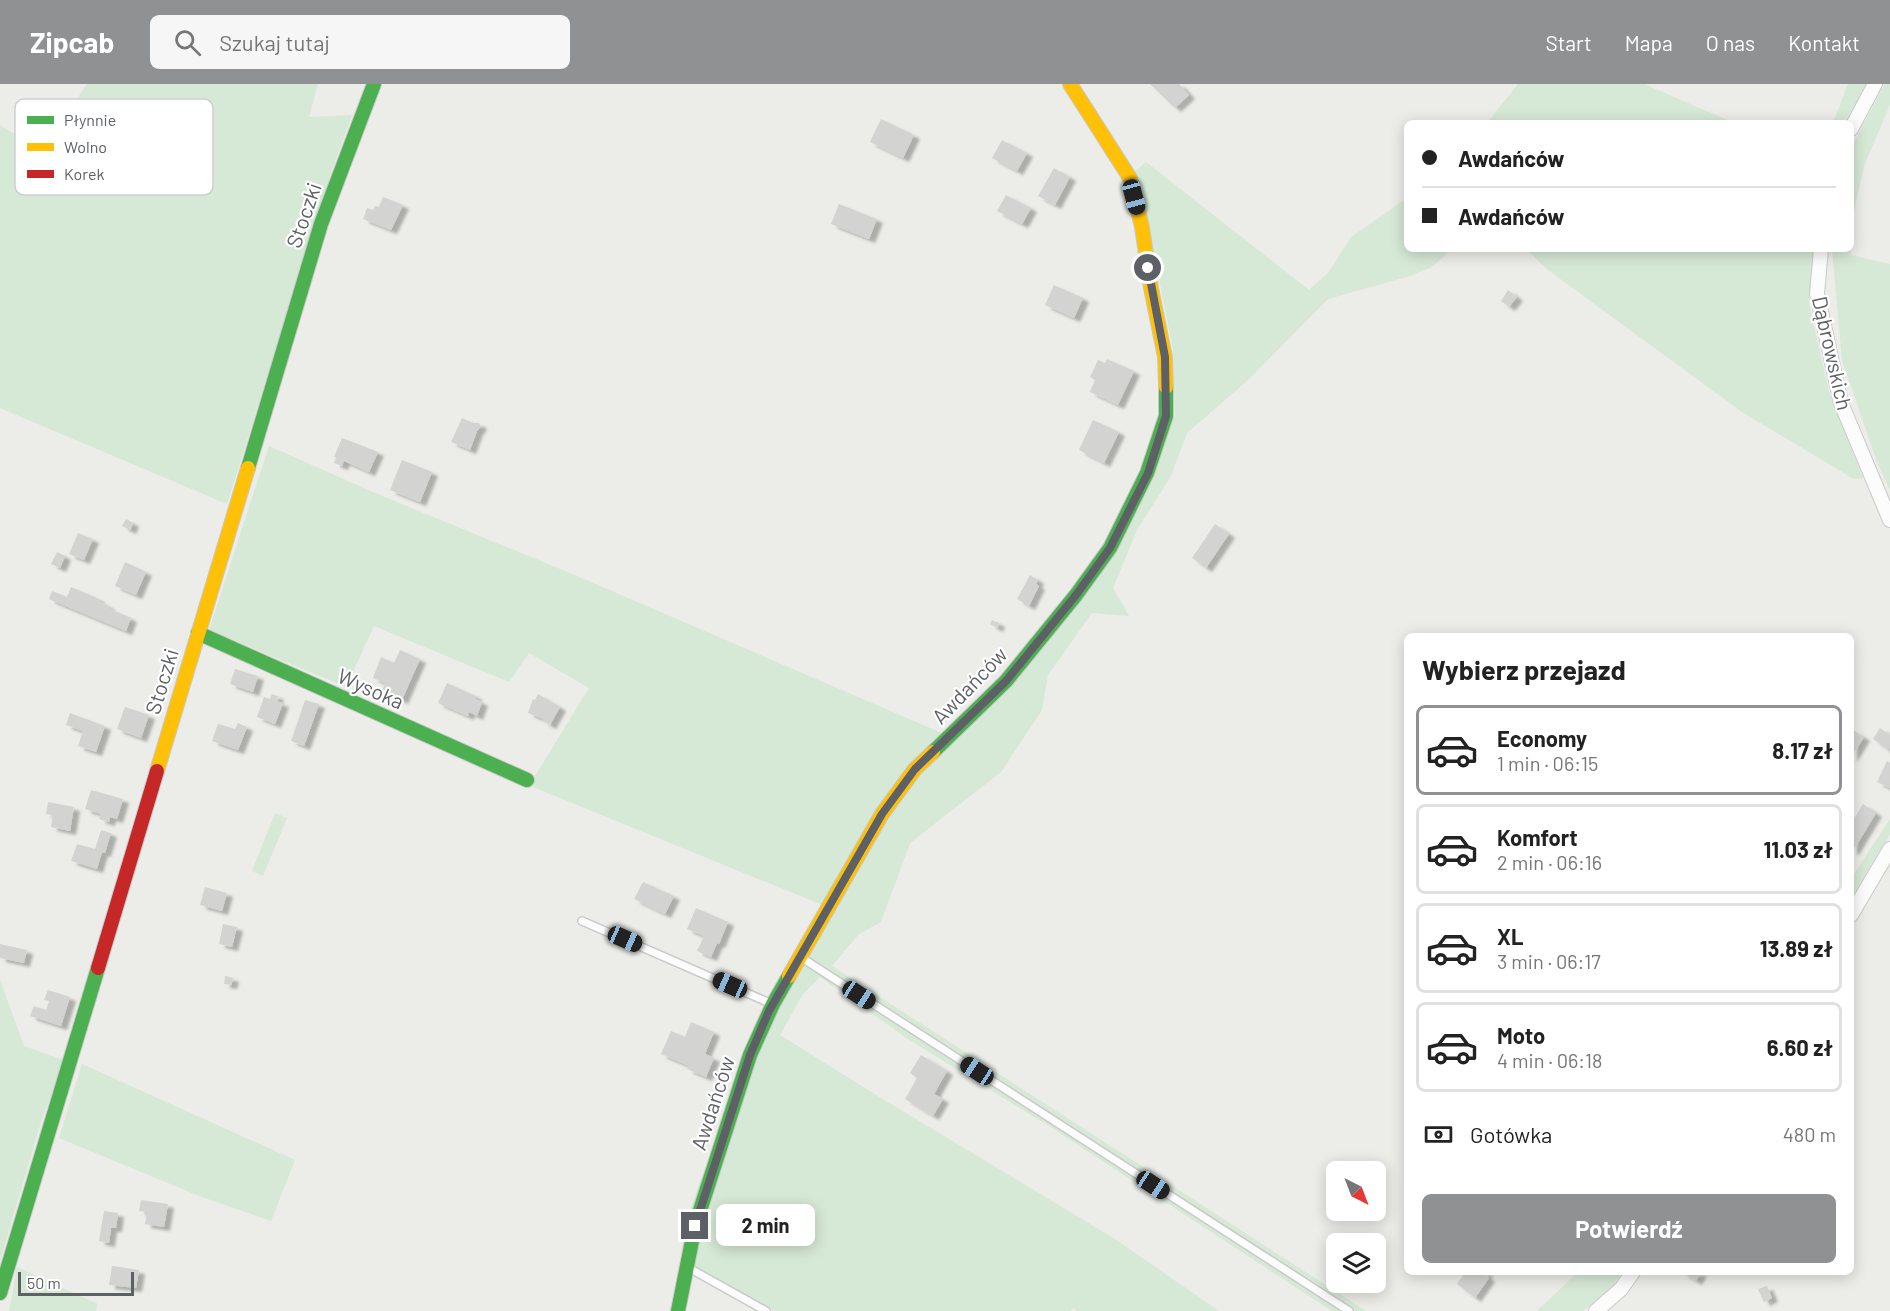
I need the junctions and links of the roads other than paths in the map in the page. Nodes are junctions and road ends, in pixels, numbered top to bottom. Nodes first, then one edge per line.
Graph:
1 (374, 84) edge
2 (1070, 84) edge
3 (1875, 84) edge
4 (1854, 123) edge
5 (1821, 252) edge
6 (1890, 520) edge
7 (198, 633) junction
8 (527, 780) dead end
9 (1890, 849) edge
10 (1854, 910) edge
11 (582, 921) dead end
12 (800, 957) junction
13 (773, 1004) junction
14 (686, 1266) junction
15 (1631, 1275) edge
16 (0, 1293) edge
17 (678, 1311) edge
18 (766, 1311) edge
19 (1349, 1311) edge
20 (1596, 1311) edge

1 - 7 street, Stoczki
2 - 12 street, Awdańców
3 - 4 street
5 - 6 street, Dąbrowskich
7 - 8 street, Wysoka
7 - 16 street, Stoczki
9 - 10 street
11 - 13 lane
12 - 13 street, Awdańców
12 - 19 lane
13 - 14 street, Awdańców
14 - 17 street, Awdańców
14 - 18 lane
15 - 20 street

